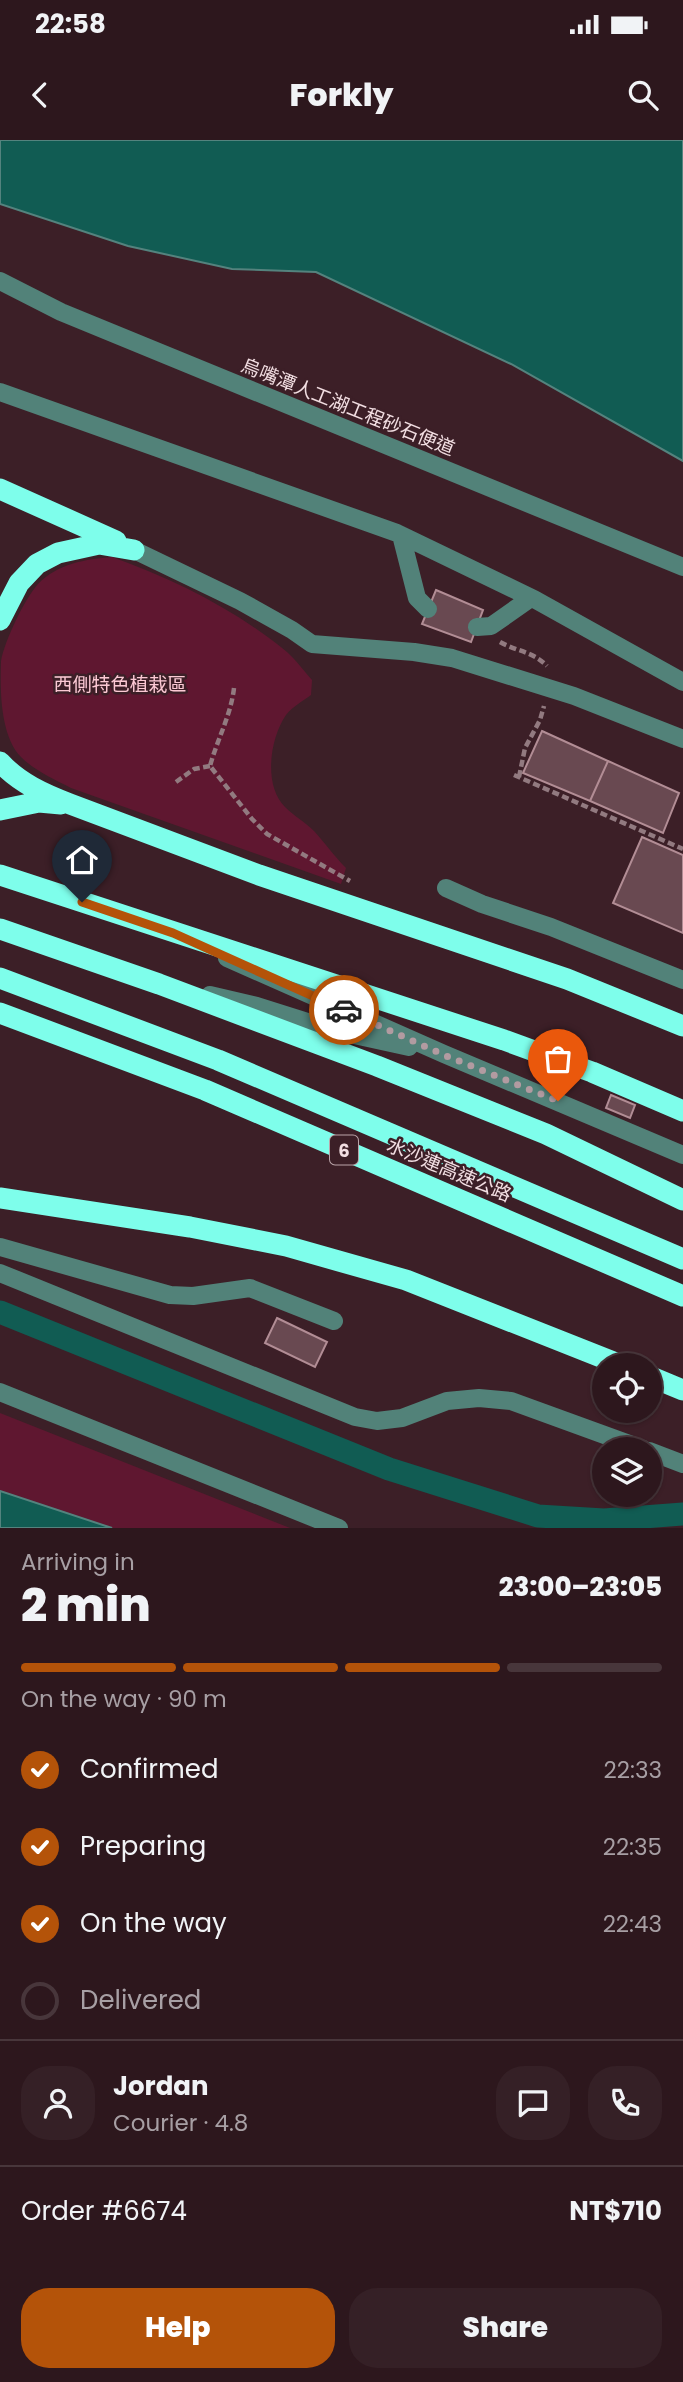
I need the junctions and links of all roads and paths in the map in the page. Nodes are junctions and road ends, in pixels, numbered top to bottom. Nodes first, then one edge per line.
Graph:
1 (0, 281) edge
2 (0, 392) edge
3 (0, 489) edge
4 (401, 535) junction
5 (134, 550) junction
6 (683, 567) edge
7 (531, 598) junction
8 (428, 609) dead end
9 (0, 621) edge
10 (484, 626) joint
11 (551, 670) dead end
12 (683, 682) edge
13 (234, 688) dead end
14 (545, 701) dead end
15 (683, 739) edge
16 (0, 762) edge
17 (210, 766) junction
18 (176, 782) dead end
19 (70, 804) junction
20 (0, 810) edge
21 (683, 849) edge
22 (0, 875) edge
23 (354, 883) dead end
24 (446, 888) dead end
25 (0, 929) edge
26 (173, 933) junction
27 (0, 978) edge
28 (683, 980) edge
29 (159, 984) junction
30 (0, 1013) edge
31 (683, 1026) edge
32 (444, 1055) junction
33 (683, 1111) edge
34 (683, 1155) edge
35 (7, 1198) edge
36 (683, 1200) edge
37 (0, 1247) edge
38 (683, 1259) edge
39 (0, 1273) edge
40 (683, 1296) edge
41 (334, 1321) dead end
42 (592, 1354) edge
43 (662, 1381) edge
44 (683, 1390) edge
45 (0, 1392) edge
46 (610, 1437) edge
47 (662, 1456) edge
48 (683, 1464) edge
49 (339, 1528) edge

1 - 6 street, 烏嘴潭人工湖工程砂石便道
2 - 4 street
3 - 5 highway
4 - 7 street
4 - 8 street
5 - 9 highway
5 - 15 street
7 - 10 street
7 - 12 street
10 - 11 path
13 - 17 path
14 - 21 path
16 - 19 highway
17 - 18 path
17 - 23 path
19 - 20 highway
19 - 31 highway
22 - 26 highway
24 - 28 street
25 - 29 highway
26 - 32 street
26 - 33 highway
27 - 38 highway, 水沙連高速公路 / 6
29 - 32 street
29 - 36 highway
30 - 40 highway, 水沙連高速公路 / 6
32 - 34 street
35 - 42 highway
37 - 41 street
39 - 46 street
43 - 44 highway
45 - 49 street
47 - 48 street

